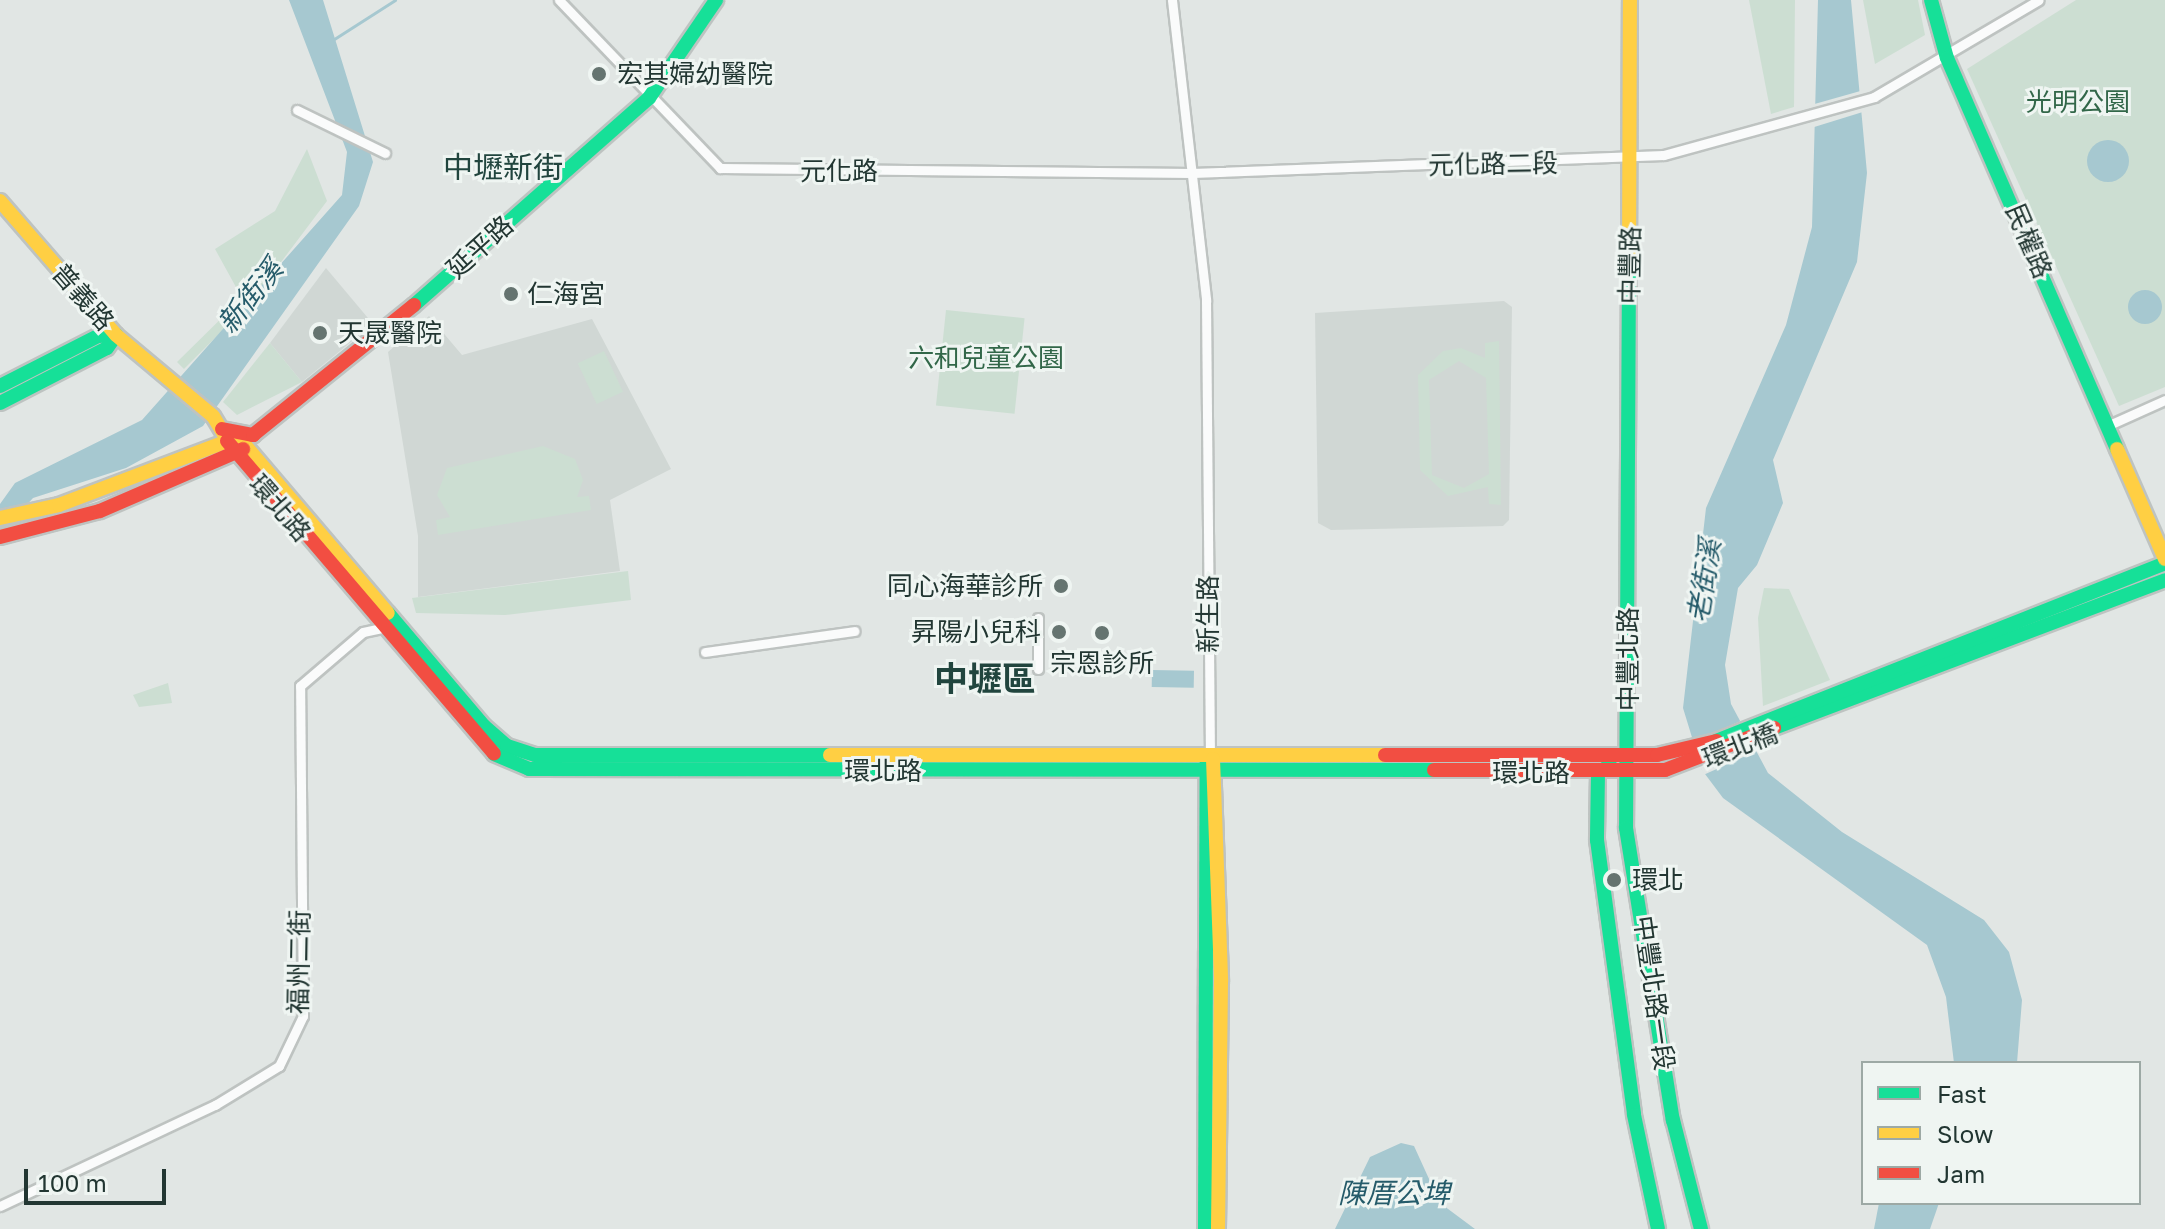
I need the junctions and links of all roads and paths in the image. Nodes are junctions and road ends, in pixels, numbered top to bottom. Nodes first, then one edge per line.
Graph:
1 (559, 0) edge
2 (716, 0) edge
3 (1172, 0) edge
4 (1630, 0) edge
5 (1931, 0) edge
6 (2039, 0) edge
7 (1947, 58) junction
8 (649, 98) junction
9 (297, 110) dead end
10 (385, 153) dead end
11 (1631, 161) junction
12 (1192, 173) junction
13 (0, 201) edge
14 (116, 335) junction
15 (0, 386) edge
16 (2165, 400) edge
17 (0, 403) edge
18 (2109, 425) junction
19 (237, 440) junction
20 (0, 518) edge
21 (1629, 529) joint
22 (0, 537) edge
23 (2165, 561) edge
24 (2165, 580) edge
25 (1038, 618) dead end
26 (402, 624) junction
27 (381, 628) junction
28 (855, 631) dead end
29 (705, 652) dead end
30 (1038, 669) dead end
31 (1788, 719) junction
32 (1683, 750) joint
33 (1210, 753) junction
34 (1040, 754) junction
35 (1628, 754) junction
36 (862, 755) junction
37 (1688, 766) joint
38 (1040, 770) junction
39 (862, 771) junction
40 (1211, 771) junction
41 (1628, 772) junction
42 (1598, 773) junction
43 (0, 1206) edge
44 (1205, 1229) edge
45 (1218, 1229) edge
46 (1658, 1229) edge
47 (1701, 1229) edge

1 - 8 street, 元化路
2 - 8 main road, 延平路
3 - 12 street, 新生路
4 - 11 main road, 中豐路
5 - 7 main road, 民權路
6 - 7 street
7 - 11 street, 元化路二段
7 - 18 main road, 民權路
8 - 12 street, 元化路
8 - 19 main road, 延平路
9 - 10 street
11 - 12 street, 元化路二段
11 - 21 main road, 中豐路
12 - 33 street, 新生路
13 - 14 main road, 普義路
14 - 15 main road
14 - 17 main road
14 - 19 main road, 普義路
16 - 18 street
18 - 23 main road, 民權路
19 - 20 main road, 延平路
19 - 22 main road, 延平路
19 - 26 main road, 環北路
19 - 27 main road, 環北路
21 - 35 main road, 中豐北路
23 - 31 main road
24 - 31 main road
25 - 30 street
26 - 27 street
26 - 36 main road, 環北路
27 - 39 main road, 環北路
27 - 43 street, 福州二街
28 - 29 street
31 - 32 main road, 環北橋
31 - 37 main road, 環北橋
32 - 35 main road, 環北路
33 - 34 main road, 環北路
33 - 35 main road, 環北路
33 - 40 main road, 新生路
34 - 36 main road, 環北路
34 - 38 street
35 - 41 main road, 中豐北路一段
35 - 42 main road
36 - 39 street
37 - 41 main road, 環北路
38 - 39 main road, 環北路
38 - 40 main road, 環北路
40 - 42 main road, 環北路
40 - 44 main road
40 - 45 main road, 新生路
41 - 42 main road, 環北路
41 - 47 main road, 中豐北路一段
42 - 46 main road, 中豐北路一段

